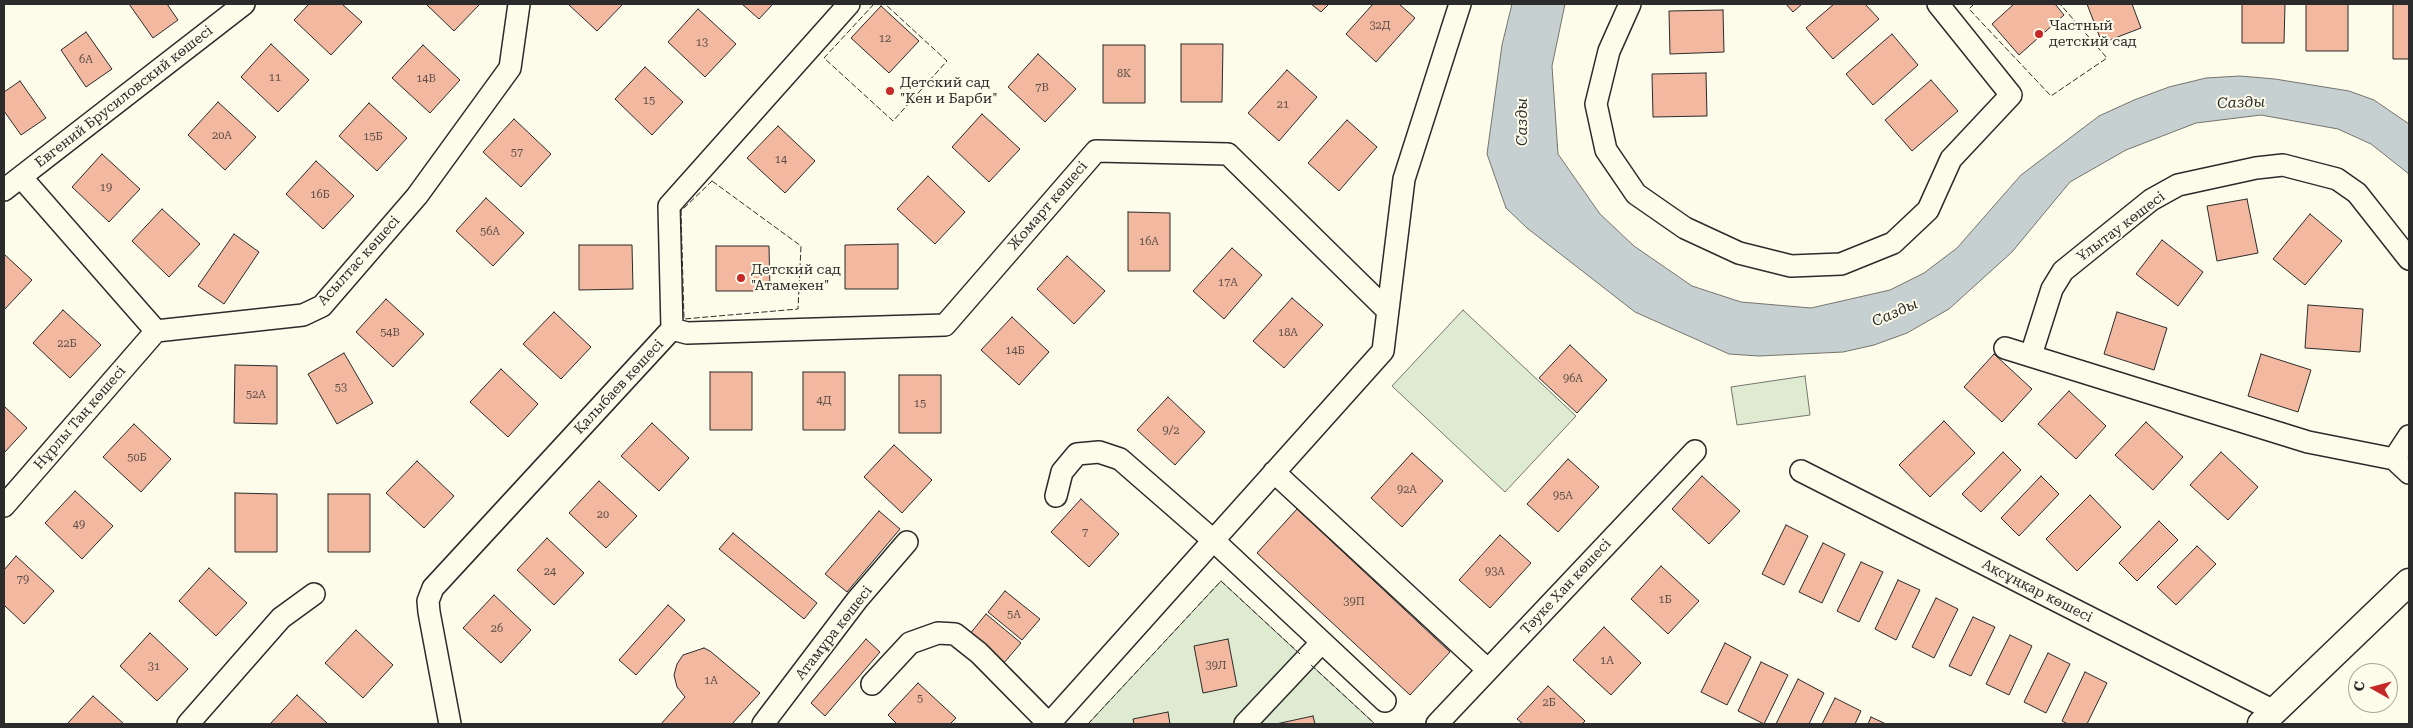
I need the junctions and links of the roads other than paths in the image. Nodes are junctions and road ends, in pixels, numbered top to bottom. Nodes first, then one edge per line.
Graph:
1 (244, 4) edge
2 (519, 4) edge
3 (849, 4) edge
4 (1460, 4) edge
5 (1630, 4) edge
6 (1938, 4) edge
7 (12, 184) edge
8 (2409, 259) edge
9 (1388, 311) junction
10 (672, 329) junction
11 (156, 331) junction
12 (2006, 348) dead end
13 (2031, 355) junction
14 (2409, 436) edge
15 (1695, 451) dead end
16 (2402, 467) edge
17 (1274, 472) junction
18 (1801, 472) dead end
19 (1056, 496) dead end
20 (4, 506) edge
21 (1213, 540) junction
22 (907, 542) dead end
23 (2409, 582) edge
24 (314, 594) dead end
25 (1322, 642) junction
26 (1488, 670) junction
27 (872, 684) dead end
28 (1385, 701) dead end
29 (2267, 718) edge
30 (188, 724) edge
31 (450, 724) edge
32 (763, 724) edge
33 (1048, 724) edge
34 (1245, 724) edge
35 (1437, 724) edge

1 - 7 street, Евгений Брусиловский көшесі
2 - 11 street, Асылтас көшесі
3 - 10 street, Қалыбаев көшесі
4 - 9 street
5 - 6 street
7 - 11 street
8 - 13 street, Ұлытау көшесі
9 - 10 street, Жомарт көшесі
9 - 17 street
10 - 31 street, Қалыбаев көшесі
11 - 20 street, Нұрлы Таң көшесі
12 - 13 street
13 - 16 street
14 - 16 street
15 - 26 street, Тәуке Хан көшесі
17 - 21 street
17 - 26 street
18 - 29 street, Ақсұңқар көшесі
19 - 21 street
21 - 25 street
21 - 33 street
22 - 32 street, Атамұра көшесі
23 - 29 main road
24 - 30 street
25 - 28 street
25 - 34 street
26 - 35 street, Тәуке Хан көшесі
27 - 33 street

